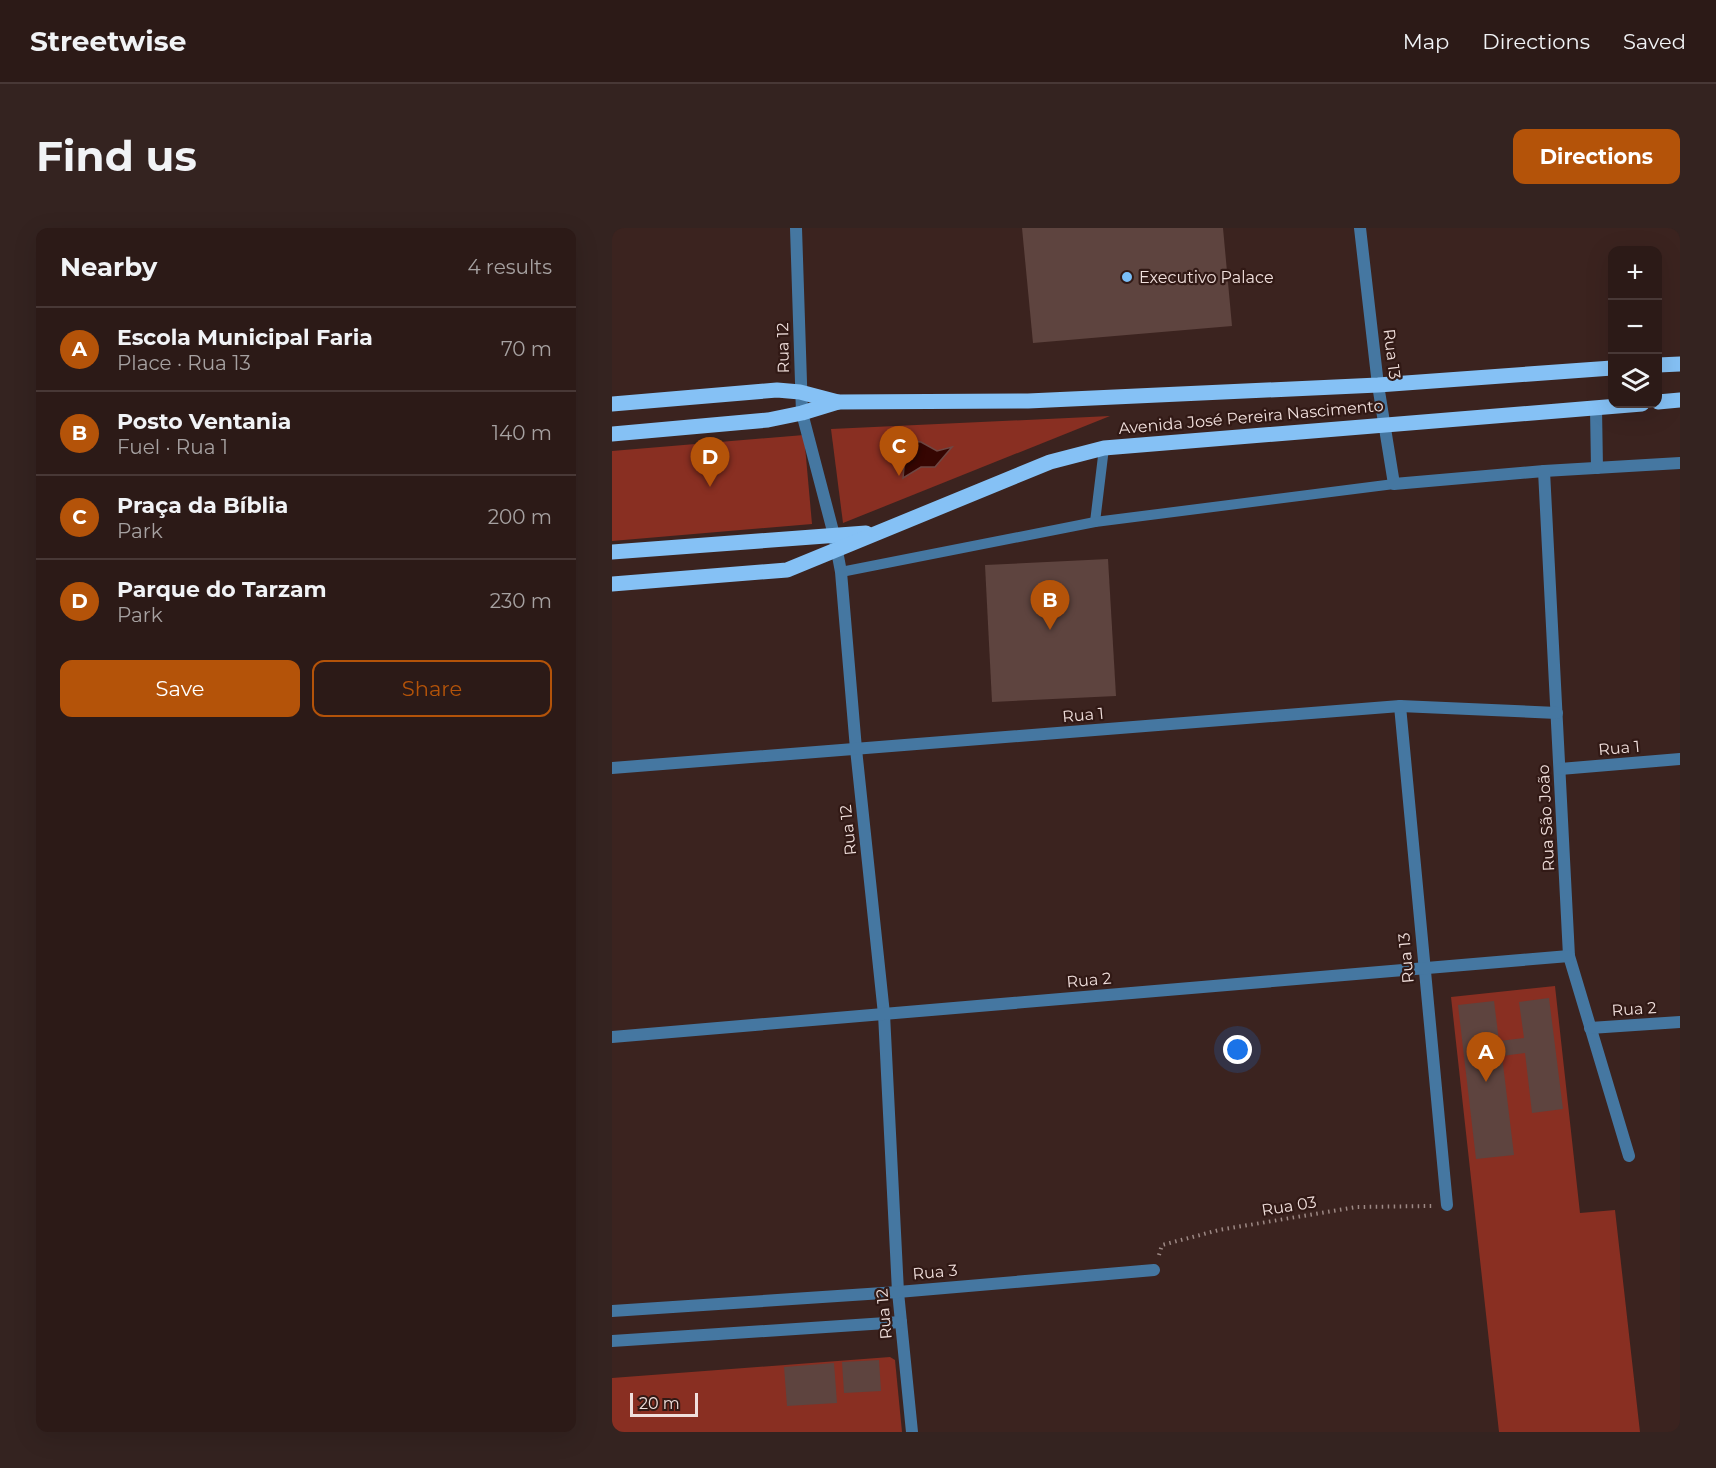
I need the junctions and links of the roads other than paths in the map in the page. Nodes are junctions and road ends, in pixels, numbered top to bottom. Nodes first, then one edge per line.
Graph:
1 (796, 228) edge
2 (1360, 228) edge
3 (1680, 363) edge
4 (1662, 365) edge
5 (1608, 368) edge
6 (1378, 385) junction
7 (800, 392) junction
8 (1680, 400) edge
9 (838, 402) junction
10 (1662, 402) edge
11 (612, 404) edge
12 (1608, 407) edge
13 (1596, 408) junction
14 (802, 413) junction
15 (1385, 424) junction
16 (612, 434) edge
17 (1104, 448) junction
18 (1680, 463) edge
19 (1597, 468) junction
20 (1544, 471) junction
21 (1394, 484) junction
22 (1095, 522) junction
23 (835, 542) junction
24 (612, 552) edge
25 (841, 572) junction
26 (612, 584) edge
27 (1400, 706) junction
28 (1557, 713) junction
29 (856, 749) junction
30 (1680, 759) edge
31 (612, 768) edge
32 (1560, 769) junction
33 (1569, 956) junction
34 (1424, 968) junction
35 (884, 1014) junction
36 (1680, 1022) edge
37 (1590, 1028) junction
38 (612, 1037) edge
39 (1629, 1156) dead end
40 (1447, 1205) road end
41 (1154, 1270) road end
42 (898, 1292) junction
43 (612, 1311) edge
44 (901, 1322) junction
45 (612, 1341) edge
46 (912, 1432) edge

1 - 7 street, Rua 12
2 - 6 street, Rua 13
3 - 4 main road
5 - 6 main road, Avenida José Pereira Nascimento
6 - 9 main road, Avenida José Pereira Nascimento
6 - 15 street, Rua 13
7 - 9 main road, Avenida José Pereira Nascimento
7 - 11 main road, Avenida José Pereira Nascimento
7 - 14 street, Rua 12
8 - 10 main road
9 - 14 main road, Avenida José Pereira Nascimento
12 - 13 main road, Avenida José Pereira Nascimento
13 - 15 main road, Avenida José Pereira Nascimento
13 - 19 street
14 - 16 main road, Avenida José Pereira Nascimento
14 - 23 street, Rua 12
15 - 17 main road, Avenida José Pereira Nascimento
15 - 21 street, Rua 13
17 - 22 lane
17 - 23 main road, Avenida José Pereira Nascimento
18 - 19 street
19 - 20 street
20 - 21 street
20 - 28 street, Rua São João
21 - 22 lane
22 - 25 lane
23 - 24 main road, Avenida José Pereira Nascimento
23 - 25 street, Rua 12
23 - 26 main road, Avenida José Pereira Nascimento
25 - 29 street, Rua 12
27 - 28 street, Rua 1
27 - 29 street, Rua 1
27 - 34 street, Rua 13
28 - 32 street, Rua São João
29 - 31 street, Rua 1
29 - 35 street, Rua 12
30 - 32 street, Rua 1
32 - 33 street, Rua São João
33 - 34 street, Rua 2
33 - 37 street, Rua São João
34 - 35 street, Rua 2
34 - 40 street, Rua 13
35 - 38 street, Rua 2
35 - 42 street, Rua 12
36 - 37 street, Rua 2
37 - 39 street, Rua São João
41 - 42 street, Rua 3
42 - 43 street, Rua 3
42 - 44 street, Rua 12
44 - 45 street
44 - 46 street, Rua 12

